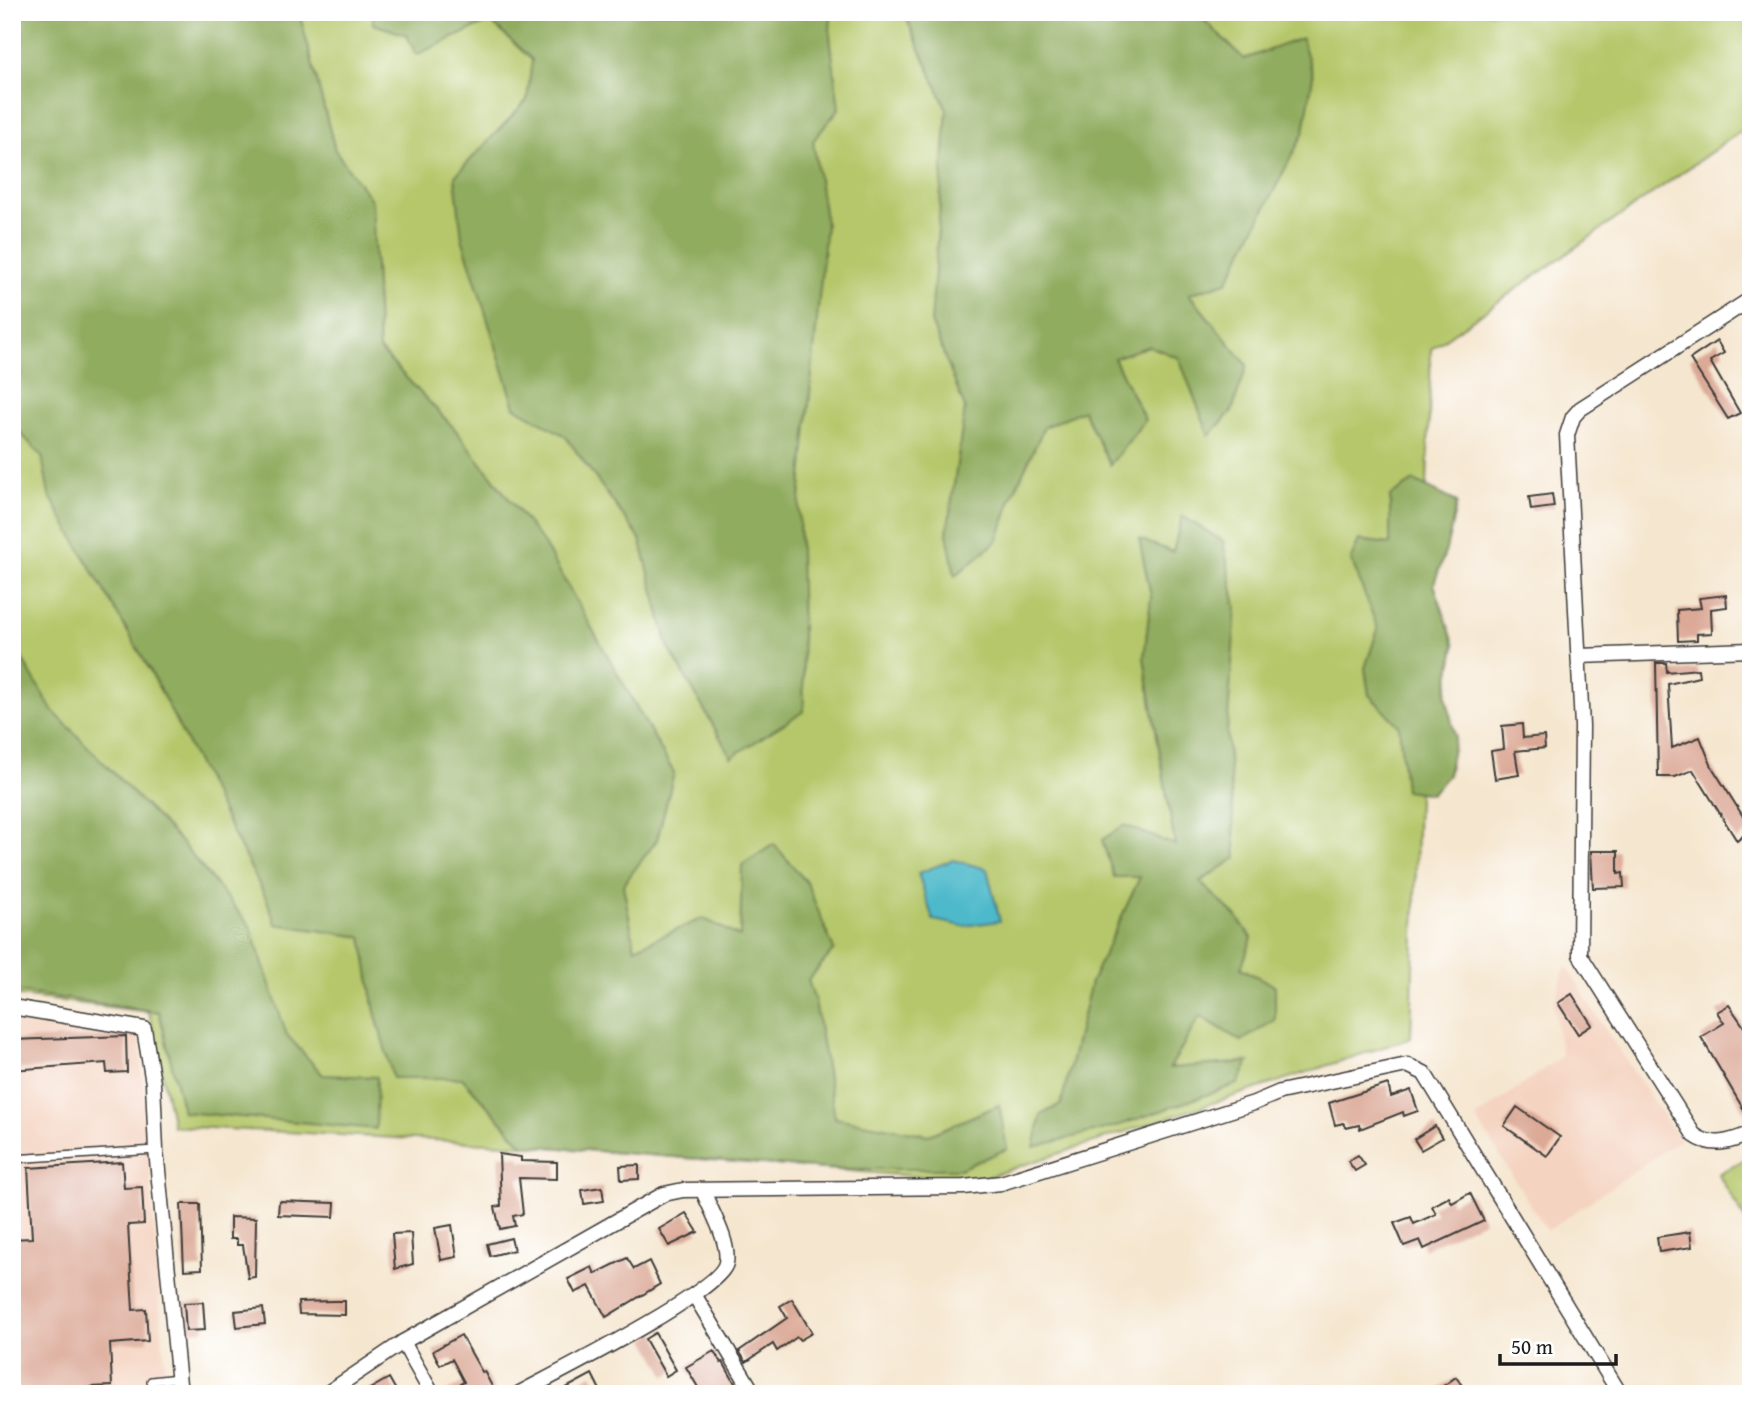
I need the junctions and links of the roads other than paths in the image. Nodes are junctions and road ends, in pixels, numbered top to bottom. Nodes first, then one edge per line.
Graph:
1 (1751, 299) edge
2 (1751, 650) edge
3 (1579, 656) junction
4 (12, 1007) edge
5 (1751, 1133) edge
6 (156, 1150) junction
7 (12, 1159) edge
8 (703, 1191) junction
9 (695, 1296) junction
10 (403, 1342) junction
11 (178, 1378) junction
12 (151, 1381) dead end
13 (180, 1394) edge
14 (326, 1394) edge
15 (432, 1394) edge
16 (518, 1394) edge
17 (754, 1394) edge
18 (1620, 1394) edge

1 - 3 street
2 - 3 street
3 - 5 street
4 - 6 street
6 - 7 lane
6 - 11 street
8 - 9 street
8 - 10 street
8 - 18 street
9 - 16 street
9 - 17 street
10 - 14 street
10 - 15 street
11 - 12 lane
11 - 13 street

